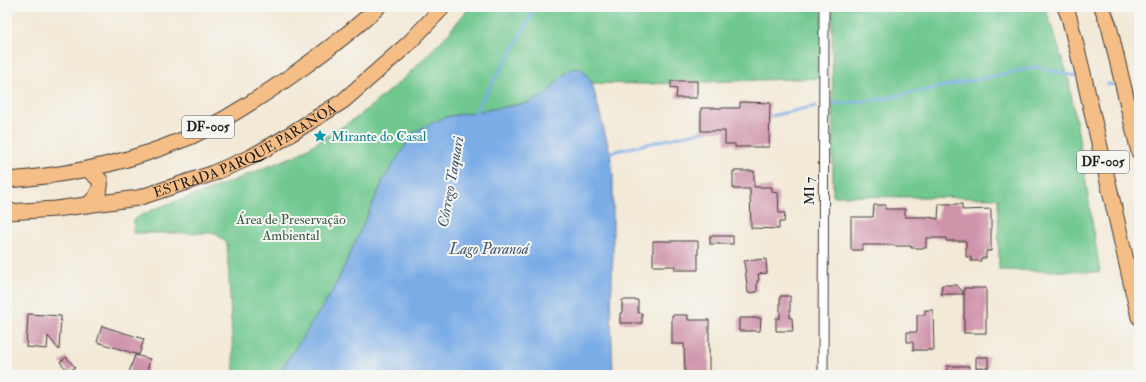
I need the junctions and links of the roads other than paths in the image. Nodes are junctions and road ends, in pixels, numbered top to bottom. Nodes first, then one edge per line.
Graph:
1 (378, 7) edge
2 (443, 7) edge
3 (824, 7) edge
4 (1065, 7) edge
5 (1102, 7) edge
6 (1139, 152) edge
7 (88, 170) junction
8 (7, 180) edge
9 (88, 205) junction
10 (7, 212) edge
11 (1139, 317) edge
12 (823, 375) edge

1 - 7 main road, DF-005
2 - 9 main road, ESTRADA PARQUE PARANOÁ
3 - 12 street, MI 7
4 - 11 main road, DF-005
5 - 6 main road, DF-005
7 - 8 main road, DF-005
7 - 9 main road
9 - 10 main road, ESTRADA PARQUE PARANOÁ

